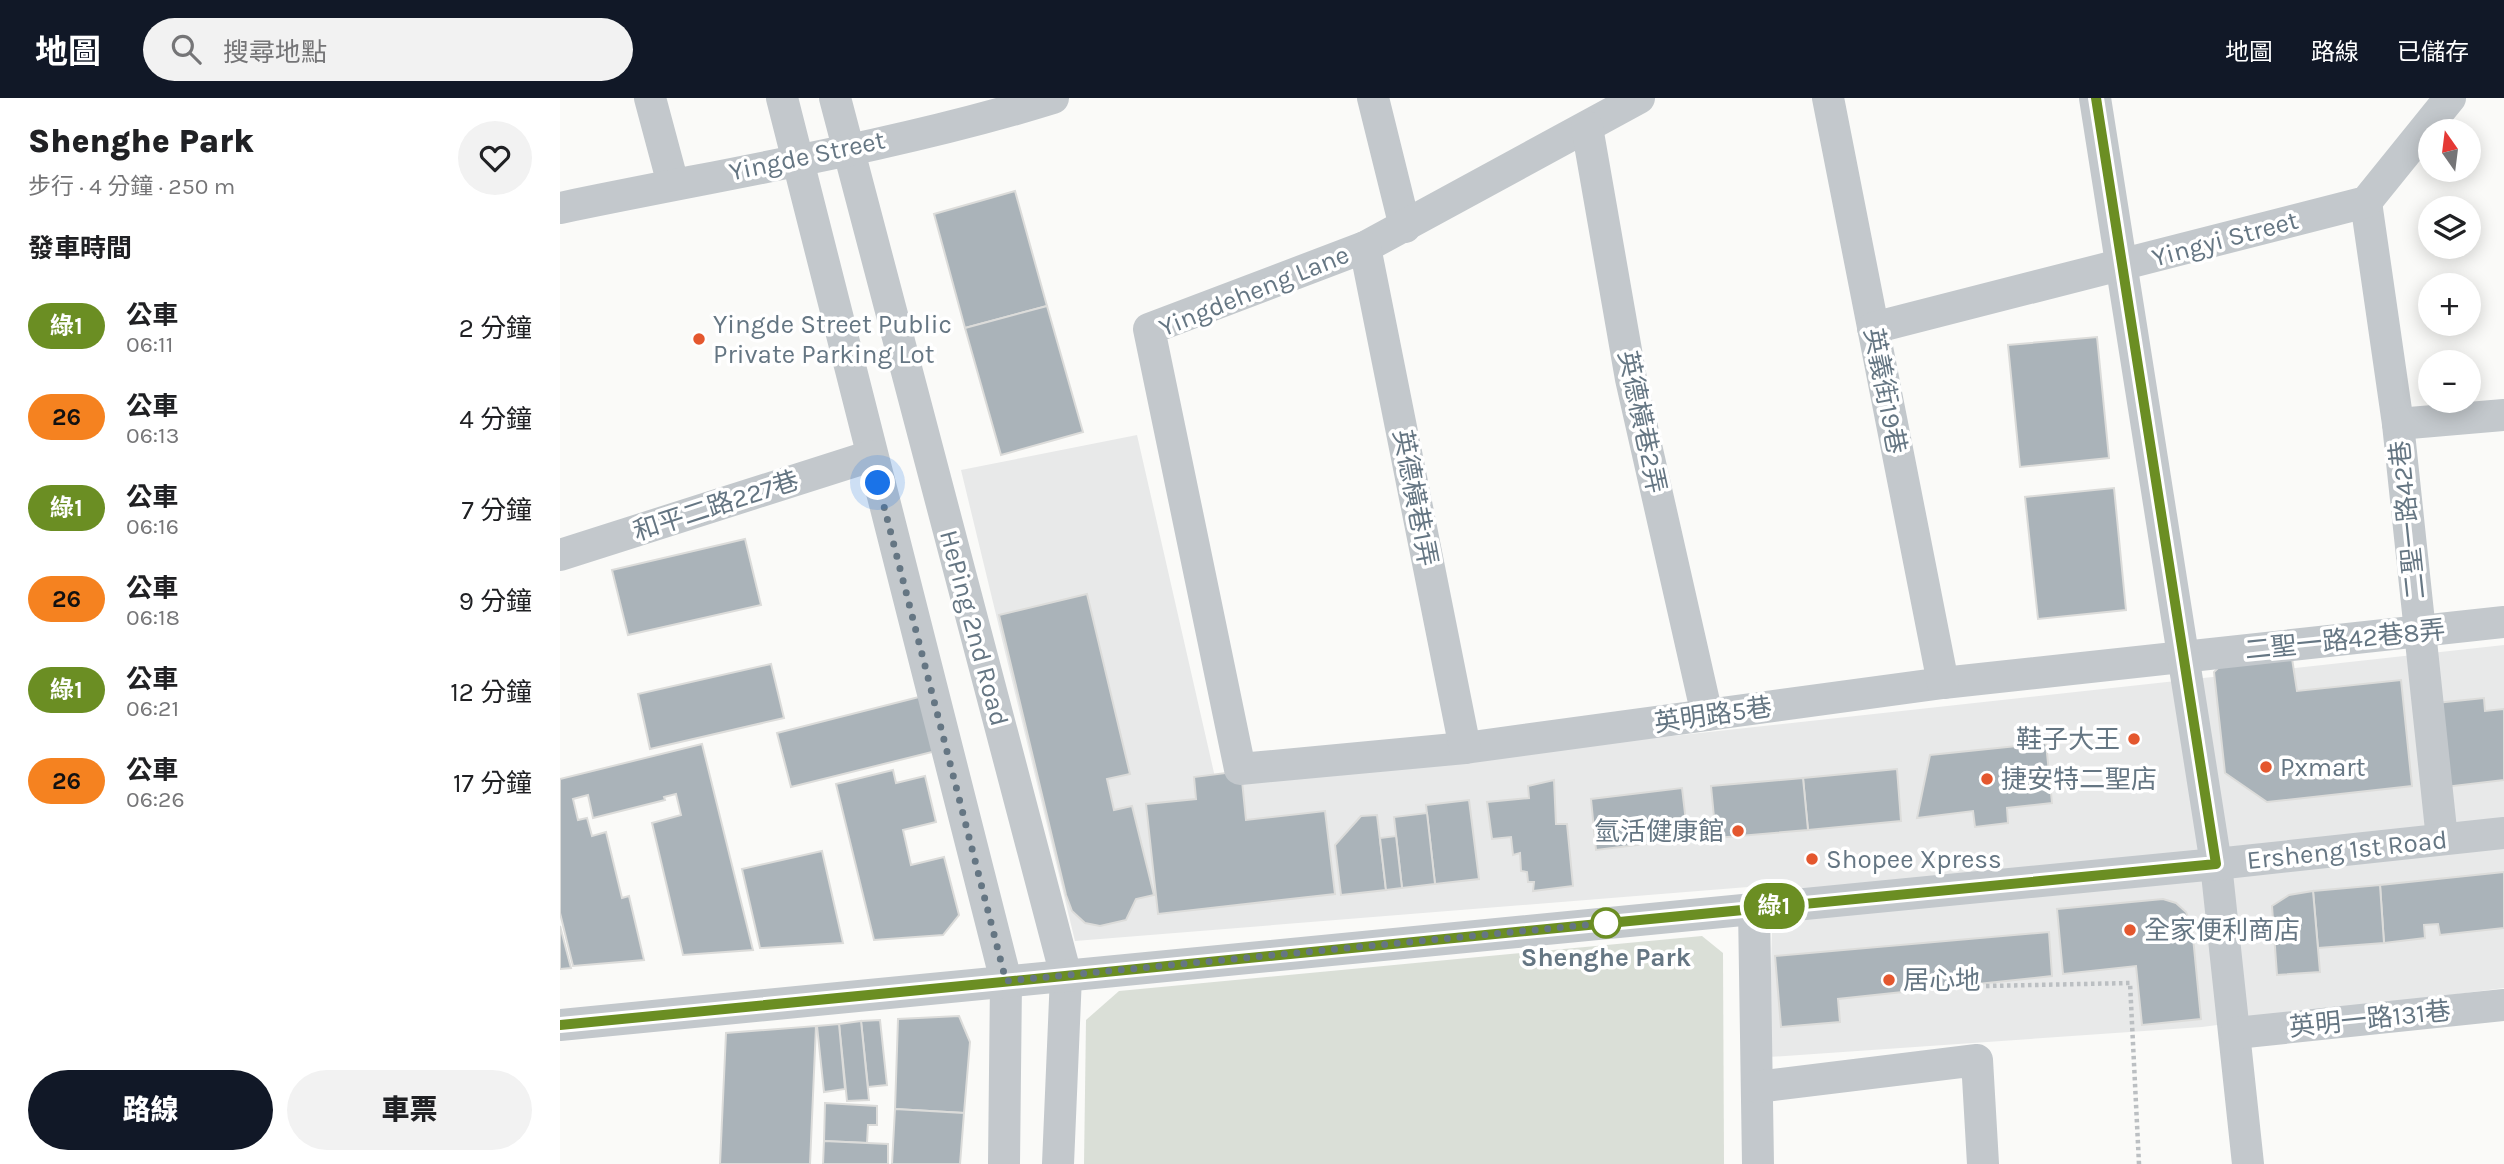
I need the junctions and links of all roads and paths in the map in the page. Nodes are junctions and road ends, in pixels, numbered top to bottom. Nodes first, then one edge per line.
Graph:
1 (650, 98) edge
2 (782, 98) edge
3 (835, 98) edge
4 (1053, 98) edge
5 (1373, 98) edge
6 (1639, 98) edge
7 (1828, 98) edge
8 (2095, 98) edge
9 (2450, 98) edge
10 (1587, 127) junction
11 (847, 149) junction
12 (797, 158) junction
13 (673, 184) junction
14 (2366, 202) junction
15 (560, 208) edge
16 (1405, 227) junction
17 (1365, 247) junction
18 (2122, 266) junction
19 (1873, 328) junction
20 (2504, 415) edge
21 (2398, 424) junction
22 (871, 456) junction
23 (560, 555) edge
24 (2504, 622) edge
25 (2420, 632) junction
26 (2186, 658) junction
27 (1943, 684) junction
28 (1707, 715) junction
29 (1465, 748) junction
30 (1240, 769) joint
31 (2504, 833) edge
32 (2442, 839) junction
33 (2216, 864) junction
34 (1754, 908) junction
35 (1066, 976) junction
36 (1006, 981) junction
37 (1986, 986) dead end
38 (2504, 1005) edge
39 (560, 1025) edge
40 (2236, 1033) junction
41 (1757, 1087) junction
42 (1004, 1164) edge
43 (1058, 1164) edge
44 (1758, 1164) edge
45 (1983, 1164) edge
46 (2139, 1164) edge
47 (2248, 1164) edge

1 - 13 street
2 - 12 street
3 - 11 street, HePing 2nd Road
4 - 11 street, Yingde Street
5 - 16 street
6 - 10 street, Yingdeheng Lane
7 - 19 street, 英義街19巷
8 - 18 street
9 - 14 street
10 - 16 street, Yingdeheng Lane
10 - 28 street, 英德橫巷2弄
11 - 12 street, Yingde Street
11 - 35 street, HePing 2nd Road
12 - 13 street, Yingde Street
12 - 22 street
13 - 15 street, Yingde Street
14 - 18 street, Yingyi Street
14 - 21 street, 二聖一路42巷
16 - 17 street, Yingdeheng Lane
17 - 29 street, 英德橫巷1弄
17 - 30 street, Yingdeheng Lane
18 - 19 street, Yingyi Street
18 - 26 street
19 - 27 street, 英義街19巷
20 - 21 street
21 - 25 street, 二聖一路42巷
22 - 23 street, 和平二路227巷
22 - 36 street
24 - 25 street, 二聖一路42巷8弄
25 - 26 street, 二聖一路42巷8弄
25 - 32 street, 二聖一路42巷
26 - 27 street, 英明路5巷
26 - 33 street
27 - 28 street, 英明路5巷
28 - 29 street, 英明路5巷
29 - 30 street, 英明路5巷
31 - 32 street, Ersheng 1st Road
32 - 33 street, Ersheng 1st Road
33 - 34 street, Ersheng 1st Road
33 - 40 street
34 - 35 street, Ersheng 1st Road
34 - 41 street
35 - 36 street, Ersheng 1st Road
35 - 43 street, HePing 2nd Road
36 - 39 street, Ersheng 1st Road
36 - 42 street
37 - 46 path
38 - 40 street, 英明一路131巷
40 - 47 street
41 - 44 street
41 - 45 street

